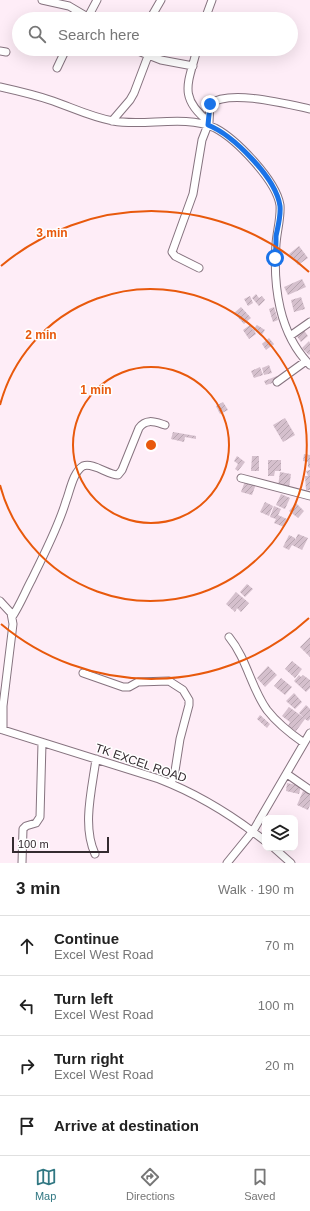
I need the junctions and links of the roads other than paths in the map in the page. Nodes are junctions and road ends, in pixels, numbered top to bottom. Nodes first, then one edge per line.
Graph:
1 (42, 0) edge
2 (97, 0) edge
3 (161, 0) edge
4 (212, 0) edge
5 (78, 12) edge
6 (90, 12) edge
7 (154, 12) edge
8 (208, 12) edge
9 (63, 56) edge
10 (148, 56) joint
11 (195, 56) edge
12 (193, 66) junction
13 (57, 68) dead end
14 (0, 87) edge
15 (310, 109) edge
16 (112, 121) junction
17 (208, 123) junction
18 (199, 268) dead end
19 (310, 322) edge
20 (290, 336) junction
21 (308, 363) edge
22 (277, 382) dead end
23 (165, 425) dead end
24 (241, 478) dead end
25 (310, 496) edge
26 (0, 601) edge
27 (12, 618) junction
28 (229, 637) dead end
29 (83, 673) dead end
30 (1, 729) edge
31 (310, 733) edge
32 (42, 743) junction
33 (304, 743) junction
34 (96, 759) junction
35 (287, 774) junction
36 (171, 784) junction
37 (310, 790) edge
38 (253, 831) junction
39 (262, 838) edge
40 (277, 851) edge
41 (95, 854) dead end
42 (22, 863) edge
43 (227, 863) edge
44 (291, 863) edge

1 - 5 street
2 - 6 street
3 - 7 street
4 - 8 street
9 - 13 street
10 - 12 street
10 - 16 street
11 - 12 street
12 - 17 street
14 - 16 street
15 - 17 street
16 - 17 street
17 - 18 street
17 - 20 street
19 - 20 street
20 - 21 street
21 - 22 street
23 - 27 street
24 - 25 street
26 - 27 street
27 - 30 street
28 - 33 street
29 - 36 street
30 - 32 street, TK EXCEL ROAD
31 - 33 street
32 - 34 street, TK EXCEL ROAD
32 - 42 street
33 - 35 street
34 - 36 street, TK EXCEL ROAD
34 - 41 street
35 - 37 street
35 - 38 street
36 - 38 street, TK EXCEL ROAD
38 - 39 street, TK EXCEL ROAD
38 - 43 street
40 - 44 street

